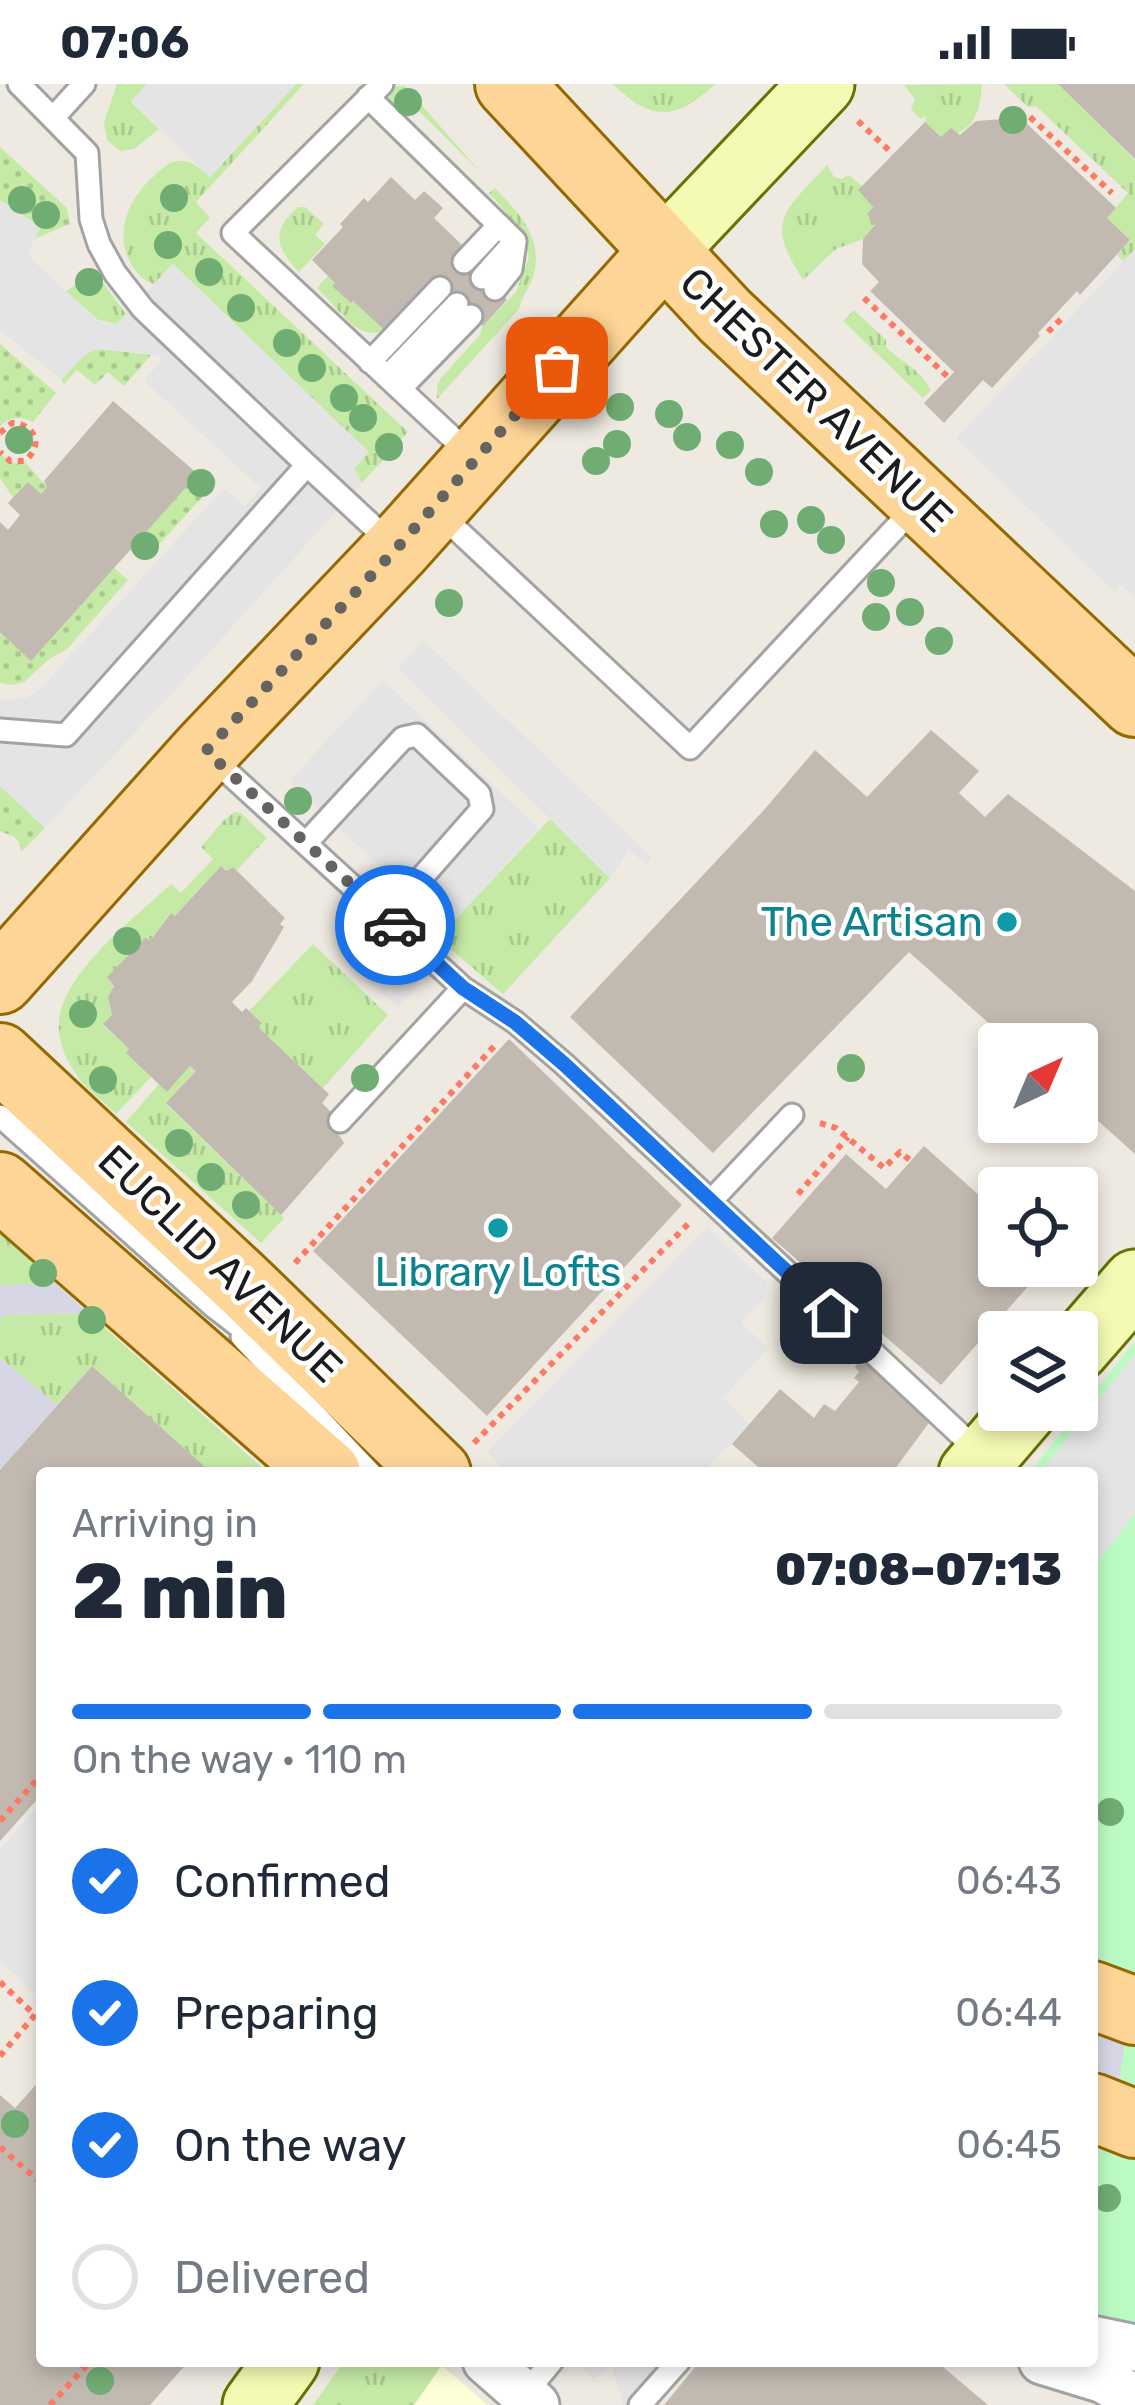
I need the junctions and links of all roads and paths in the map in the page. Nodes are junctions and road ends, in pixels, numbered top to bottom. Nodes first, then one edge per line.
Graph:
1 (84, 84) edge
2 (509, 84) edge
3 (32, 88) edge
4 (375, 91) edge
5 (840, 102) edge
6 (1030, 117) dead end
7 (53, 118) junction
8 (893, 154) dead end
9 (1112, 193) dead end
10 (507, 233) junction
11 (664, 252) junction
12 (464, 262) dead end
13 (489, 284) dead end
14 (864, 298) dead end
15 (1062, 318) dead end
16 (1048, 332) dead end
17 (386, 376) junction
18 (949, 377) dead end
19 (0, 434) edge
20 (0, 452) edge
21 (476, 459) junction
22 (307, 465) junction
23 (920, 501) junction
24 (414, 528) junction
25 (1135, 703) edge
26 (0, 730) edge
27 (206, 751) junction
28 (306, 843) junction
29 (387, 917) junction
30 (0, 980) edge
31 (463, 988) junction
32 (515, 1022) junction
33 (0, 1057) edge
34 (792, 1115) dead end
35 (0, 1116) edge
36 (340, 1121) dead end
37 (820, 1123) dead end
38 (848, 1137) junction
39 (911, 1161) dead end
40 (0, 1186) edge
41 (798, 1194) dead end
42 (710, 1201) junction
43 (284, 1275) dead end
44 (1135, 1282) edge
45 (213, 1306) junction
46 (1098, 1325) edge
47 (1006, 1431) edge
48 (451, 1463) edge
49 (977, 1465) edge
50 (320, 1467) edge
51 (364, 1467) edge
52 (417, 1467) edge
53 (36, 1781) edge
54 (0, 1821) edge
55 (0, 1982) edge
56 (1098, 1997) edge
57 (1135, 2012) edge
58 (0, 2056) edge
59 (1098, 2109) edge
60 (1135, 2124) edge
61 (0, 2147) edge
62 (36, 2179) edge
63 (1098, 2340) edge
64 (1135, 2348) edge
65 (85, 2367) edge
66 (283, 2367) edge
67 (498, 2367) edge
68 (674, 2367) edge
69 (1062, 2367) edge
70 (537, 2387) edge
71 (1135, 2399) edge
72 (50, 2405) edge
73 (255, 2405) edge
74 (640, 2405) edge

1 - 7 lane
2 - 11 main road, CHESTER AVENUE
3 - 7 lane
4 - 10 lane
4 - 17 lane
5 - 8 path
5 - 11 main road
6 - 9 path
7 - 22 lane
10 - 12 lane
10 - 13 lane
11 - 21 main road
11 - 23 main road, CHESTER AVENUE
14 - 18 path
15 - 16 path
17 - 17 lane
17 - 21 lane
19 - 20 path
21 - 24 main road
22 - 24 lane
22 - 26 lane
23 - 24 lane
23 - 25 main road, CHESTER AVENUE
24 - 27 main road
27 - 28 lane
27 - 30 main road
28 - 29 lane
28 - 29 lane
29 - 31 lane
31 - 32 lane
31 - 36 lane
32 - 42 lane
32 - 43 path
33 - 48 main road, EUCLID AVENUE
34 - 42 lane
35 - 45 lane
37 - 38 path
38 - 39 path
38 - 41 path
40 - 50 main road, EUCLID AVENUE
42 - 48 path
42 - 49 lane
44 - 46 main road
45 - 51 lane
45 - 52 lane
47 - 49 main road
53 - 54 path
55 - 58 path
56 - 57 main road
59 - 60 main road
61 - 62 path
63 - 64 street
65 - 72 path
66 - 73 main road
67 - 70 street
68 - 74 lane
69 - 71 street

